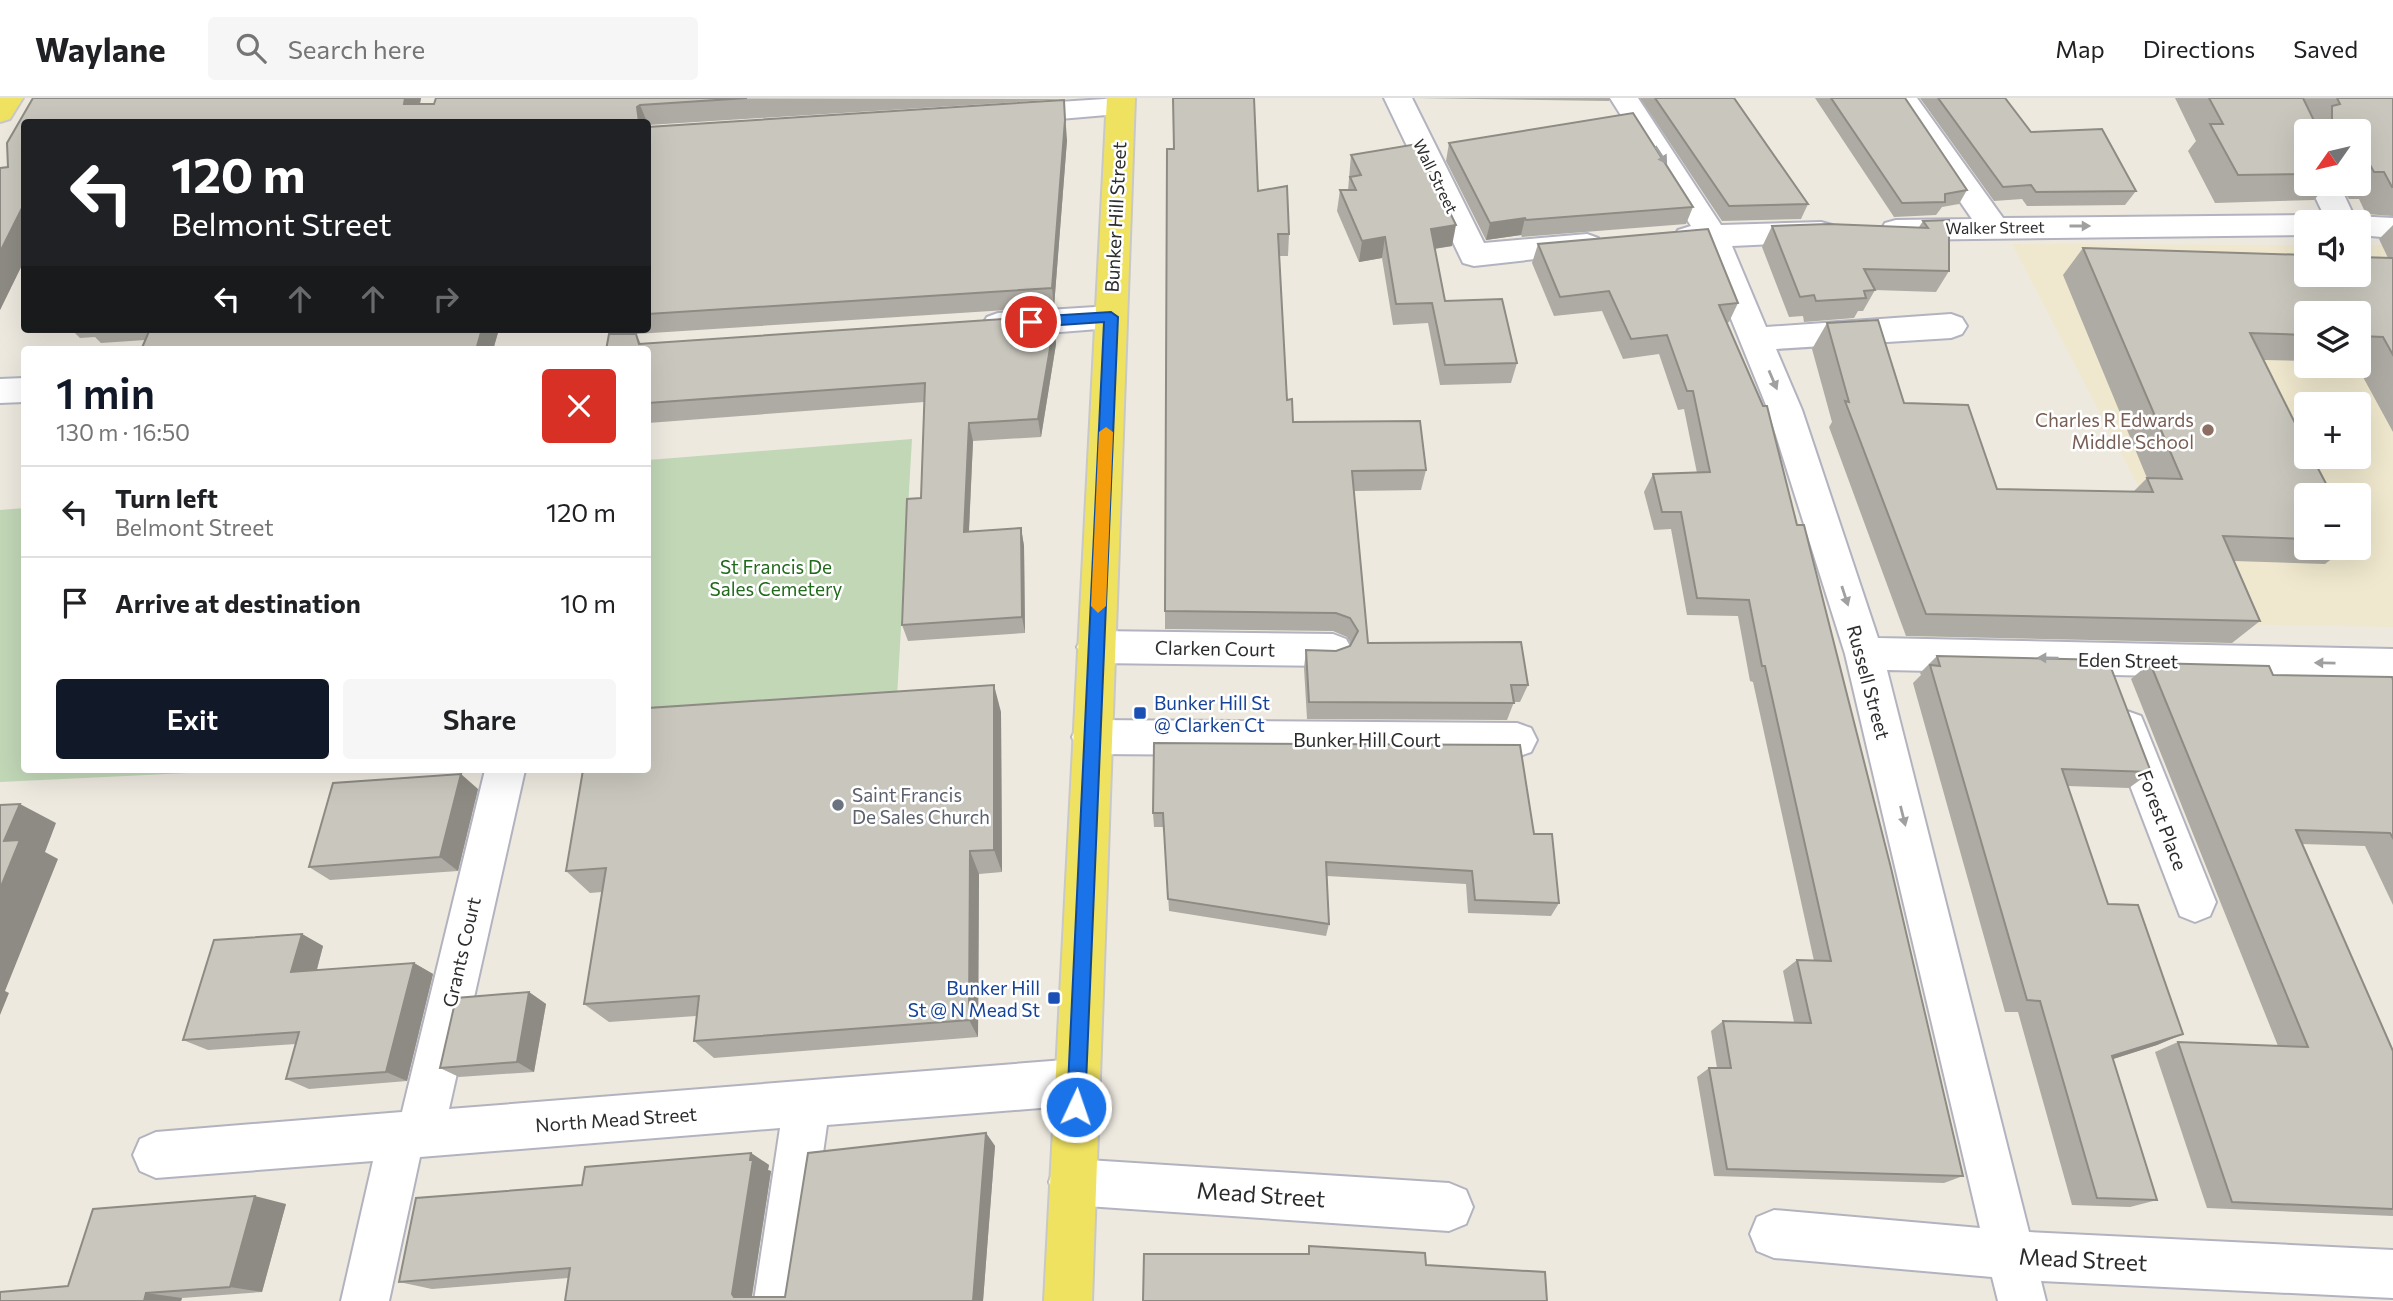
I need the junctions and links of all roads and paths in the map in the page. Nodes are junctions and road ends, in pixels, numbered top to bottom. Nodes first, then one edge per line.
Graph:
1 (9, 98) edge
2 (1398, 98) edge
3 (1624, 98) edge
4 (1903, 98) edge
5 (1121, 103) edge
6 (0, 113) edge
7 (993, 115) edge
8 (2294, 225) edge
9 (2371, 226) edge
10 (1993, 227) junction
11 (2393, 228) edge
12 (1712, 235) junction
13 (1665, 239) edge
14 (1610, 243) edge
15 (1111, 317) junction
16 (1951, 326) dead end
17 (962, 327) edge
18 (1755, 339) junction
19 (21, 390) edge
20 (0, 391) edge
21 (1096, 647) junction
22 (1334, 650) edge
23 (1864, 654) junction
24 (2102, 659) junction
25 (2385, 665) edge
26 (2393, 698) edge
27 (1092, 737) junction
28 (1517, 740) dead end
29 (504, 773) edge
30 (2195, 902) dead end
31 (1077, 1082) junction
32 (807, 1104) junction
33 (411, 1135) junction
34 (156, 1155) dead end
35 (1072, 1182) junction
36 (1449, 1207) dead end
37 (1773, 1234) dead end
38 (2011, 1255) junction
39 (2393, 1274) edge
40 (365, 1301) edge
41 (778, 1301) edge
42 (1068, 1301) edge
43 (2022, 1301) edge

1 - 6 main road
2 - 14 street, Wall Street
3 -> 12 street, Russell Street
4 - 10 street
5 - 7 street
5 - 15 main road, Bunker Hill Street
10 -> 8 street, Walker Street
9 - 11 street
10 - 12 street, Walker Street
12 - 13 street, Walker Street
12 - 18 street, Russell Street
15 - 17 street
15 - 21 main road, Bunker Hill Street
16 - 18 street
18 -> 23 street, Russell Street
19 - 20 street
21 - 22 street, Clarken Court
21 - 27 main road, Bunker Hill Street
24 -> 23 street, Eden Street
23 -> 38 street, Russell Street
25 -> 24 street, Eden Street
24 - 30 street, Forest Place
25 - 26 street
27 - 28 street, Bunker Hill Court
27 - 31 main road, Bunker Hill Street
29 - 33 street, Grants Court
31 - 32 street, North Mead Street
31 - 35 main road, Bunker Hill Street
32 - 33 street, North Mead Street
32 - 41 street
33 - 34 street, North Mead Street
33 - 40 street, Grants Court
35 - 36 street, Mead Street
35 - 42 main road, Bunker Hill Street
37 - 38 street, Mead Street
38 - 39 street, Mead Street
38 - 43 street, Russell Street

